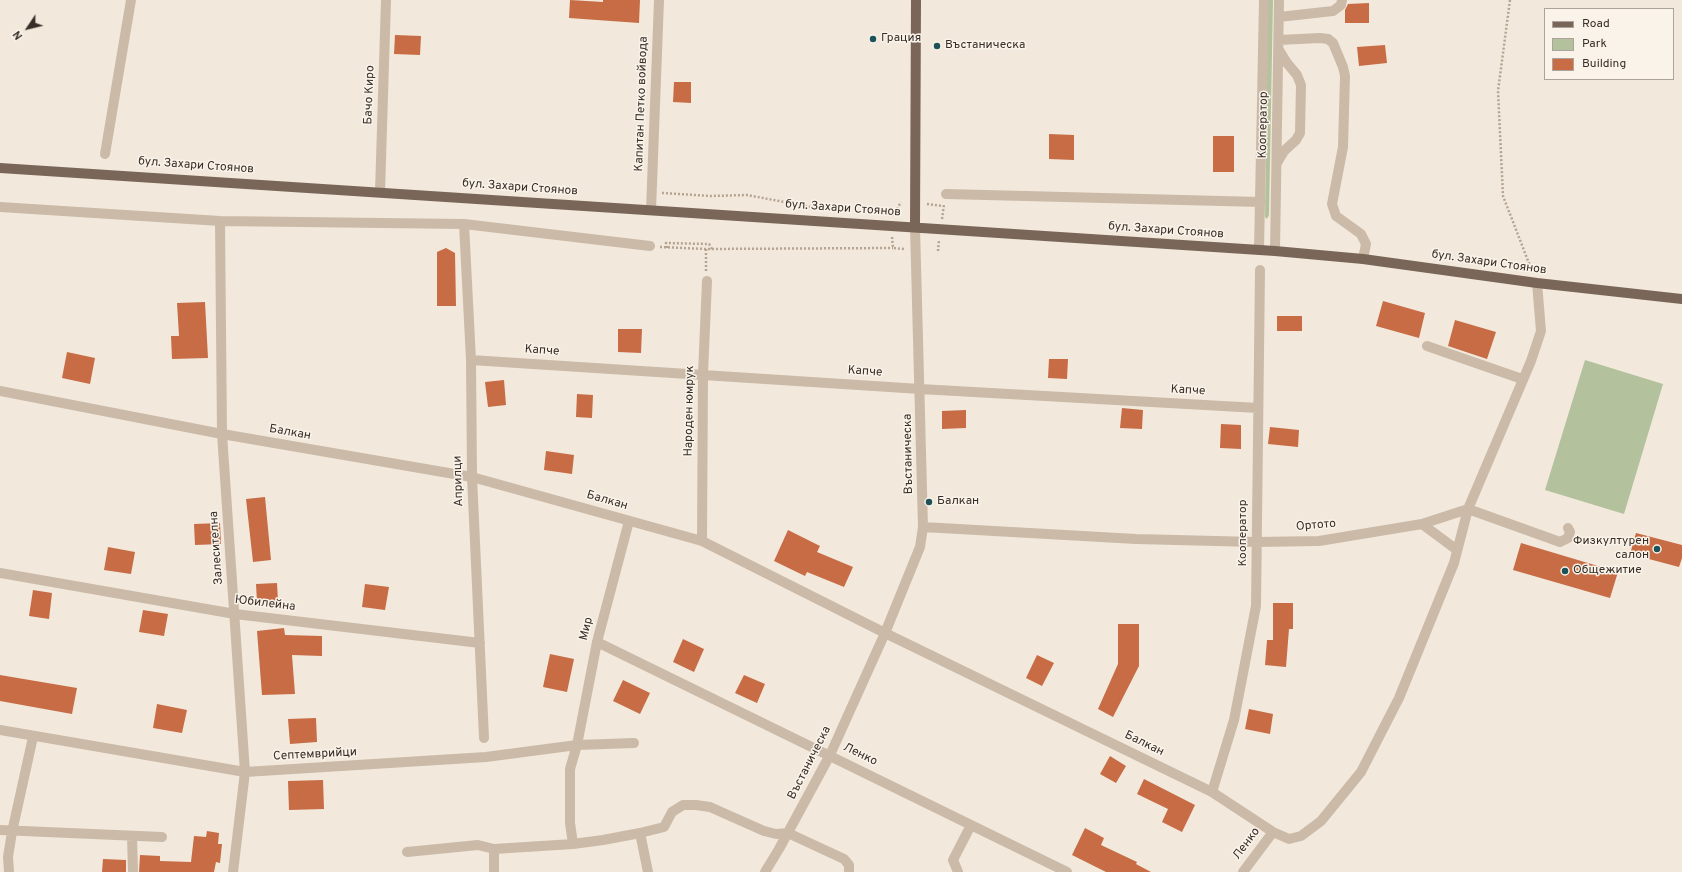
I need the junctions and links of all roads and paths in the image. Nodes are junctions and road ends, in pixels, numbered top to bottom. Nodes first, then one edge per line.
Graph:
1 (131, 0) edge
2 (386, 0) edge
3 (660, 0) edge
4 (916, 0) edge
5 (1264, 0) edge
6 (1279, 0) edge
7 (1342, 0) edge
8 (1510, 0) edge
9 (1279, 18) junction
10 (1279, 45) junction
11 (104, 154) dead end
12 (1276, 165) junction
13 (0, 168) edge
14 (380, 192) junction
15 (670, 193) dead end
16 (946, 194) dead end
17 (1261, 202) junction
18 (928, 204) dead end
19 (944, 206) dead end
20 (0, 207) edge
21 (651, 210) junction
22 (823, 210) dead end
23 (886, 215) dead end
24 (893, 216) dead end
25 (220, 221) junction
26 (464, 224) junction
27 (915, 227) junction
28 (650, 246) joint
29 (667, 248) junction
30 (893, 248) dead end
31 (706, 249) junction
32 (712, 250) junction
33 (1260, 250) junction
34 (1275, 251) junction
35 (1363, 259) junction
36 (1260, 270) dead end
37 (706, 281) joint
38 (1537, 283) junction
39 (1682, 299) edge
40 (1427, 346) dead end
41 (471, 360) junction
42 (703, 374) junction
43 (1522, 380) junction
44 (920, 389) junction
45 (0, 391) edge
46 (1258, 408) junction
47 (222, 434) junction
48 (472, 477) junction
49 (1468, 509) junction
50 (629, 521) junction
51 (1422, 524) junction
52 (923, 527) junction
53 (1568, 528) dead end
54 (702, 541) junction
55 (1256, 542) junction
56 (1457, 550) junction
57 (0, 572) edge
58 (235, 614) junction
59 (885, 633) junction
60 (597, 642) junction
61 (480, 643) junction
62 (0, 730) edge
63 (33, 737) junction
64 (484, 738) dead end
65 (634, 743) dead end
66 (577, 745) junction
67 (830, 755) junction
68 (246, 772) junction
69 (1212, 792) junction
70 (971, 824) junction
71 (0, 830) edge
72 (12, 832) junction
73 (640, 832) junction
74 (1273, 832) junction
75 (788, 833) junction
76 (132, 836) junction
77 (162, 837) dead end
78 (573, 844) junction
79 (494, 849) junction
80 (407, 852) dead end
81 (1049, 868) edge
82 (9, 872) edge
83 (133, 872) edge
84 (233, 872) edge
85 (494, 872) edge
86 (648, 872) edge
87 (765, 872) edge
88 (849, 872) edge
89 (958, 872) edge
90 (1067, 872) edge
91 (1242, 872) edge

1 - 11 street
2 - 14 street, Бачо Киро
3 - 21 street, Капитан Петко войвода
4 - 27 main road, Въстаническа
5 - 17 street, Кооператор
6 - 9 street, Кооператор
7 - 9 street
8 - 38 path
9 - 10 street, Кооператор
10 - 12 street, Кооператор
10 - 12 street
10 - 35 street
12 - 34 street, Кооператор
13 - 14 main road, бул. Захари Стоянов
14 - 21 main road, бул. Захари Стоянов
15 - 22 path
16 - 17 street
17 - 33 street, Кооператор
18 - 19 path
20 - 25 street
21 - 27 main road, бул. Захари Стоянов
23 - 24 path
25 - 26 street
25 - 47 street, Залесителна
26 - 28 street
26 - 41 street, Априлци
27 - 33 main road, бул. Захари Стоянов
27 - 44 street, Въстаническа
28 - 29 path
29 - 31 path
29 - 32 path
30 - 32 path
31 - 32 path
31 - 37 path
33 - 34 main road, бул. Захари Стоянов
34 - 35 main road, бул. Захари Стоянов
35 - 38 main road, бул. Захари Стоянов
36 - 46 street, Кооператор
37 - 42 street, Народен юмрук
38 - 39 main road, бул. Захари Стоянов
38 - 43 street
40 - 43 street
41 - 42 street, Капче
41 - 48 street, Априлци
42 - 44 street, Капче
42 - 54 street, Народен юмрук
43 - 49 street
44 - 46 street, Капче
44 - 52 street, Въстаническа
45 - 47 street, Балкан
46 - 55 street, Кооператор
47 - 48 street, Балкан
47 - 58 street, Залесителна
48 - 50 street, Балкан
48 - 61 street, Априлци
49 - 51 street, Ортото
49 - 53 street
49 - 56 street
50 - 54 street, Балкан
50 - 60 street, Мир
51 - 55 street, Ортото
51 - 56 street
52 - 55 street, Ортото
52 - 59 street, Въстаническа
54 - 59 street, Балкан
55 - 69 street, Кооператор
56 - 74 street, Балкан
57 - 58 street, Юбилейна
58 - 61 street, Юбилейна
58 - 68 street, Залесителна
59 - 67 street, Въстаническа
59 - 69 street, Балкан
60 - 66 street, Мир
60 - 67 street, Ленко
61 - 64 street, Априлци
62 - 63 street, Септемврийци
63 - 68 street, Септемврийци
63 - 72 street
65 - 66 street, Септемврийци
66 - 68 street, Септемврийци
66 - 78 street, Мир
67 - 70 street, Ленко
67 - 75 street, Въстаническа
68 - 84 street, Залесителна
69 - 74 street, Балкан
70 - 81 street, Ленко
70 - 89 street
71 - 72 street
72 - 76 street
72 - 82 street
73 - 75 street
73 - 78 street
73 - 86 street
74 - 91 street, Ленко
75 - 87 street, Въстаническа
75 - 88 street
76 - 77 street
76 - 83 street
78 - 79 street
79 - 80 street
79 - 85 street
81 - 90 street, Ленко

